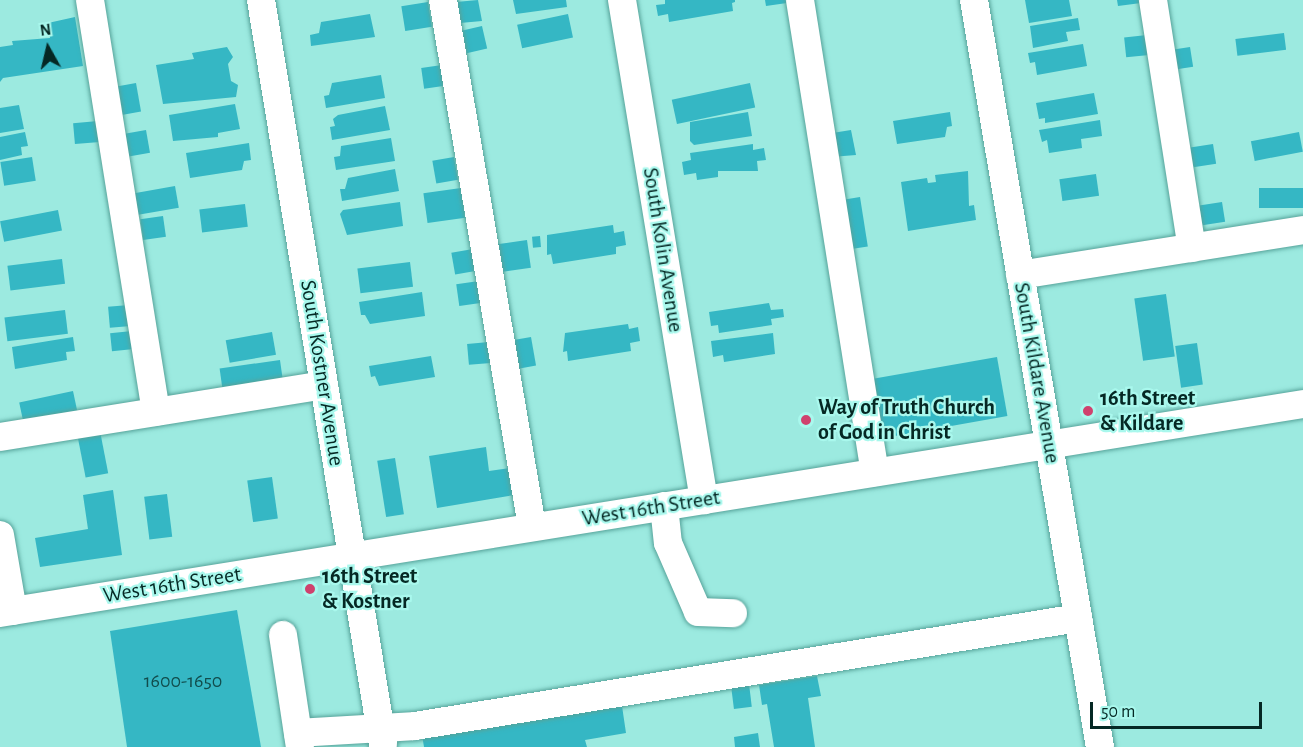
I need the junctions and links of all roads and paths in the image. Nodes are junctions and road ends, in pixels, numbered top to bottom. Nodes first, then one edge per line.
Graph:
1 (90, 0) edge
2 (261, 0) edge
3 (443, 0) edge
4 (622, 0) edge
5 (800, 0) edge
6 (974, 0) edge
7 (1153, 0) edge
8 (1303, 230) edge
9 (1192, 248) junction
10 (1020, 275) junction
11 (324, 385) junction
12 (1303, 404) edge
13 (156, 412) junction
14 (0, 437) edge
15 (1049, 445) junction
16 (875, 472) junction
17 (704, 500) junction
18 (664, 506) junction
19 (532, 527) junction
20 (0, 535) edge
21 (352, 556) junction
22 (7, 612) edge
23 (733, 613) dead end
24 (1078, 618) junction
25 (283, 635) dead end
26 (382, 737) edge
27 (299, 740) edge
28 (1100, 747) edge

1 - 13 street
2 - 11 street, South Kostner Avenue
3 - 19 street
4 - 17 street, South Kolin Avenue
5 - 16 street
6 - 10 street, South Kildare Avenue
7 - 9 street
8 - 9 street
9 - 10 street
10 - 15 street, South Kildare Avenue
11 - 13 street
11 - 21 street, South Kostner Avenue
12 - 15 street, West 16th Street
13 - 14 street
15 - 16 street, West 16th Street
15 - 24 street, South Kildare Avenue
16 - 17 street, West 16th Street
17 - 18 street, West 16th Street
18 - 19 street, West 16th Street
18 - 23 street
19 - 21 street, West 16th Street
20 - 22 street
21 - 22 street, West 16th Street
21 - 26 street, South Kostner Avenue
24 - 26 street
24 - 28 street, South Kildare Avenue
25 - 27 street
26 - 27 street

